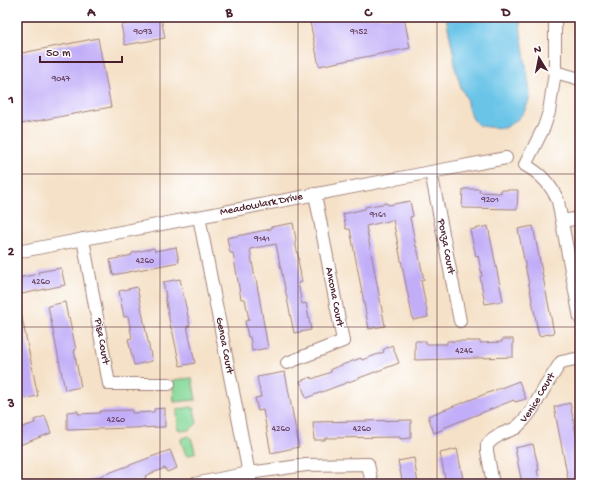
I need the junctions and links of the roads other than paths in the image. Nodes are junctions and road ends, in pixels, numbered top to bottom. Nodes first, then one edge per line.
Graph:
1 (555, 17) edge
2 (555, 72) junction
3 (580, 79) edge
4 (506, 158) dead end
5 (431, 172) junction
6 (315, 194) junction
7 (199, 217) junction
8 (580, 218) edge
9 (562, 221) junction
10 (82, 239) junction
11 (17, 252) edge
12 (580, 318) edge
13 (460, 321) dead end
14 (580, 358) edge
15 (287, 363) dead end
16 (169, 384) dead end
17 (250, 479) edge
18 (194, 484) edge
19 (372, 484) edge
20 (493, 484) edge

1 - 2 street
2 - 3 street
2 - 9 street
4 - 5 street, Meadowlark Drive
5 - 6 street, Meadowlark Drive
5 - 13 street, Ponza Court
6 - 7 street, Meadowlark Drive
6 - 15 street, Ancona Court
7 - 10 street, Meadowlark Drive
7 - 17 street, Genoa Court
8 - 9 street
9 - 12 street
10 - 11 street, Meadowlark Drive
10 - 16 street, Pisa Court
14 - 20 street, Venice Court
17 - 18 street
17 - 19 street

